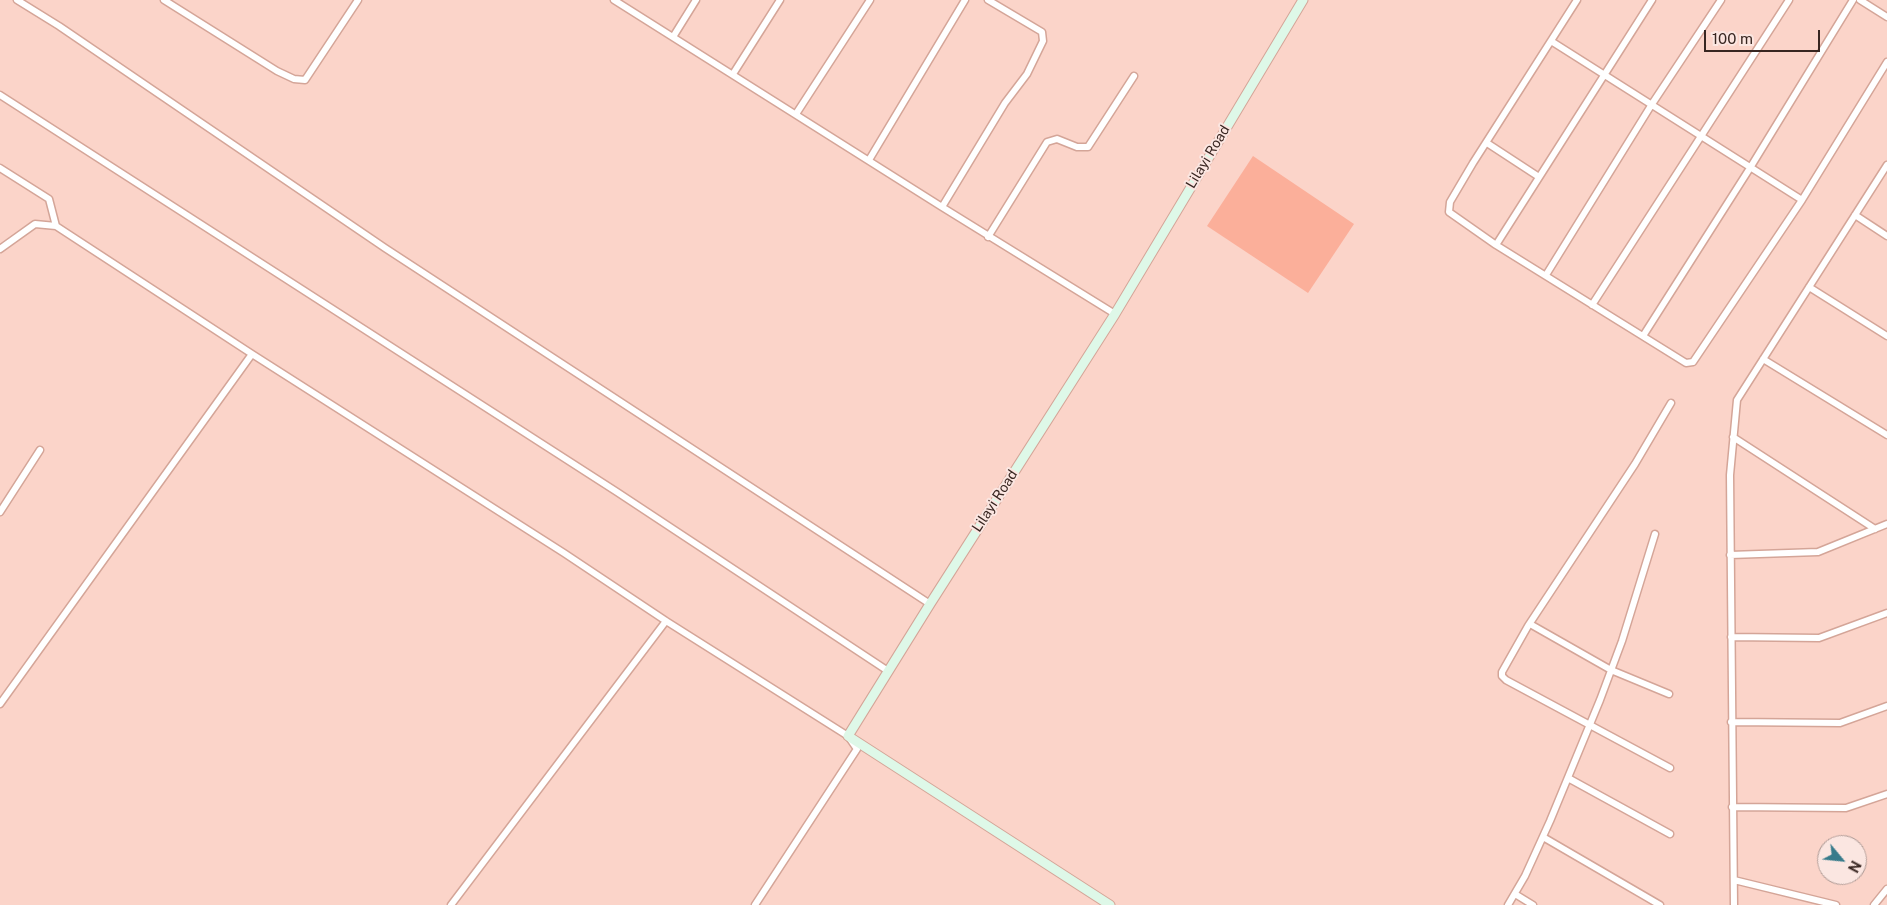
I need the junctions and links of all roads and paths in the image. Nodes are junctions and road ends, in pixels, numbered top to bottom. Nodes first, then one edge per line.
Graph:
1 (17, 0) edge
2 (164, 0) edge
3 (358, 0) edge
4 (696, 0) edge
5 (780, 0) edge
6 (870, 0) edge
7 (965, 0) edge
8 (988, 0) edge
9 (1303, 0) edge
10 (1577, 0) edge
11 (1652, 0) edge
12 (1721, 0) edge
13 (1789, 0) edge
14 (1853, 0) edge
15 (1860, 0) edge
16 (618, 1) edge
17 (1887, 17) edge
18 (673, 37) junction
19 (1551, 41) junction
20 (1887, 62) edge
21 (733, 74) junction
22 (1603, 75) junction
23 (1134, 76) dead end
24 (0, 95) edge
25 (1652, 104) junction
26 (796, 114) junction
27 (1701, 136) junction
28 (1487, 143) junction
29 (869, 160) junction
30 (1887, 166) edge
31 (0, 168) edge
32 (1750, 168) junction
33 (1539, 177) junction
34 (1802, 200) junction
35 (942, 207) junction
36 (1855, 215) junction
37 (56, 226) junction
38 (1887, 236) edge
39 (988, 237) junction
40 (1496, 245) junction
41 (0, 249) edge
42 (1546, 275) junction
43 (1809, 287) junction
44 (1592, 306) junction
45 (1115, 314) junction
46 (1642, 336) junction
47 (1887, 336) edge
48 (252, 354) junction
49 (1763, 359) junction
50 (1671, 403) dead end
51 (1887, 435) edge
52 (1734, 437) junction
53 (40, 450) dead end
54 (0, 512) edge
55 (1887, 524) edge
56 (1875, 529) junction
57 (1655, 534) dead end
58 (1730, 555) junction
59 (930, 604) junction
60 (1887, 613) edge
61 (666, 621) junction
62 (1530, 624) junction
63 (1731, 637) junction
64 (1611, 670) junction
65 (888, 671) junction
66 (1669, 694) dead end
67 (1, 701) edge
68 (1887, 706) edge
69 (1731, 722) junction
70 (1590, 725) junction
71 (848, 736) junction
72 (1670, 768) dead end
73 (1568, 778) junction
74 (1887, 794) edge
75 (1732, 807) junction
76 (1670, 834) dead end
77 (1543, 837) junction
78 (1734, 880) junction
79 (1887, 889) edge
80 (1515, 894) junction
81 (450, 905) edge
82 (755, 905) edge
83 (1110, 905) edge
84 (1508, 905) edge
85 (1533, 905) edge
86 (1660, 905) edge
87 (1734, 905) edge
88 (1836, 905) edge
89 (1874, 905) edge

1 - 59 street
2 - 3 street
4 - 18 street
5 - 21 street
6 - 26 street
7 - 29 street
8 - 35 street
9 - 45 street, Lilayi Road
10 - 19 street
11 - 22 street
12 - 25 street
13 - 27 street
14 - 32 street
15 - 17 street
16 - 18 street
18 - 21 street
19 - 22 street
19 - 28 street
20 - 34 street
21 - 26 street
22 - 25 street
22 - 33 street
23 - 39 street
24 - 65 street
25 - 27 street
25 - 42 street
26 - 29 street
27 - 32 street
27 - 44 street
28 - 33 street
28 - 40 street
29 - 35 street
30 - 36 street
31 - 37 street
32 - 34 street
32 - 46 street
33 - 40 street
34 - 46 street
35 - 39 street
36 - 38 street
36 - 43 street
37 - 41 street
37 - 48 street
39 - 45 street
40 - 42 street
42 - 44 street
43 - 47 street
43 - 49 street
44 - 46 street
45 - 59 street, Lilayi Road
48 - 61 street
48 - 67 street
49 - 51 street
49 - 52 street
50 - 62 street
52 - 56 street
52 - 58 street
53 - 54 street
55 - 56 street
56 - 58 street
57 - 64 street
58 - 63 street
59 - 65 street, Lilayi Road
60 - 63 street
61 - 71 street
61 - 81 street
62 - 64 street
62 - 70 street
63 - 69 street
64 - 66 street
64 - 70 street
65 - 71 street, Lilayi Road
68 - 69 street
69 - 75 street
70 - 72 street
70 - 73 street
71 - 82 street
71 - 83 street
73 - 76 street
73 - 77 street
74 - 75 street
75 - 78 street
77 - 80 street
77 - 86 street
78 - 87 street
78 - 88 street
79 - 89 street
80 - 84 street
80 - 85 street

